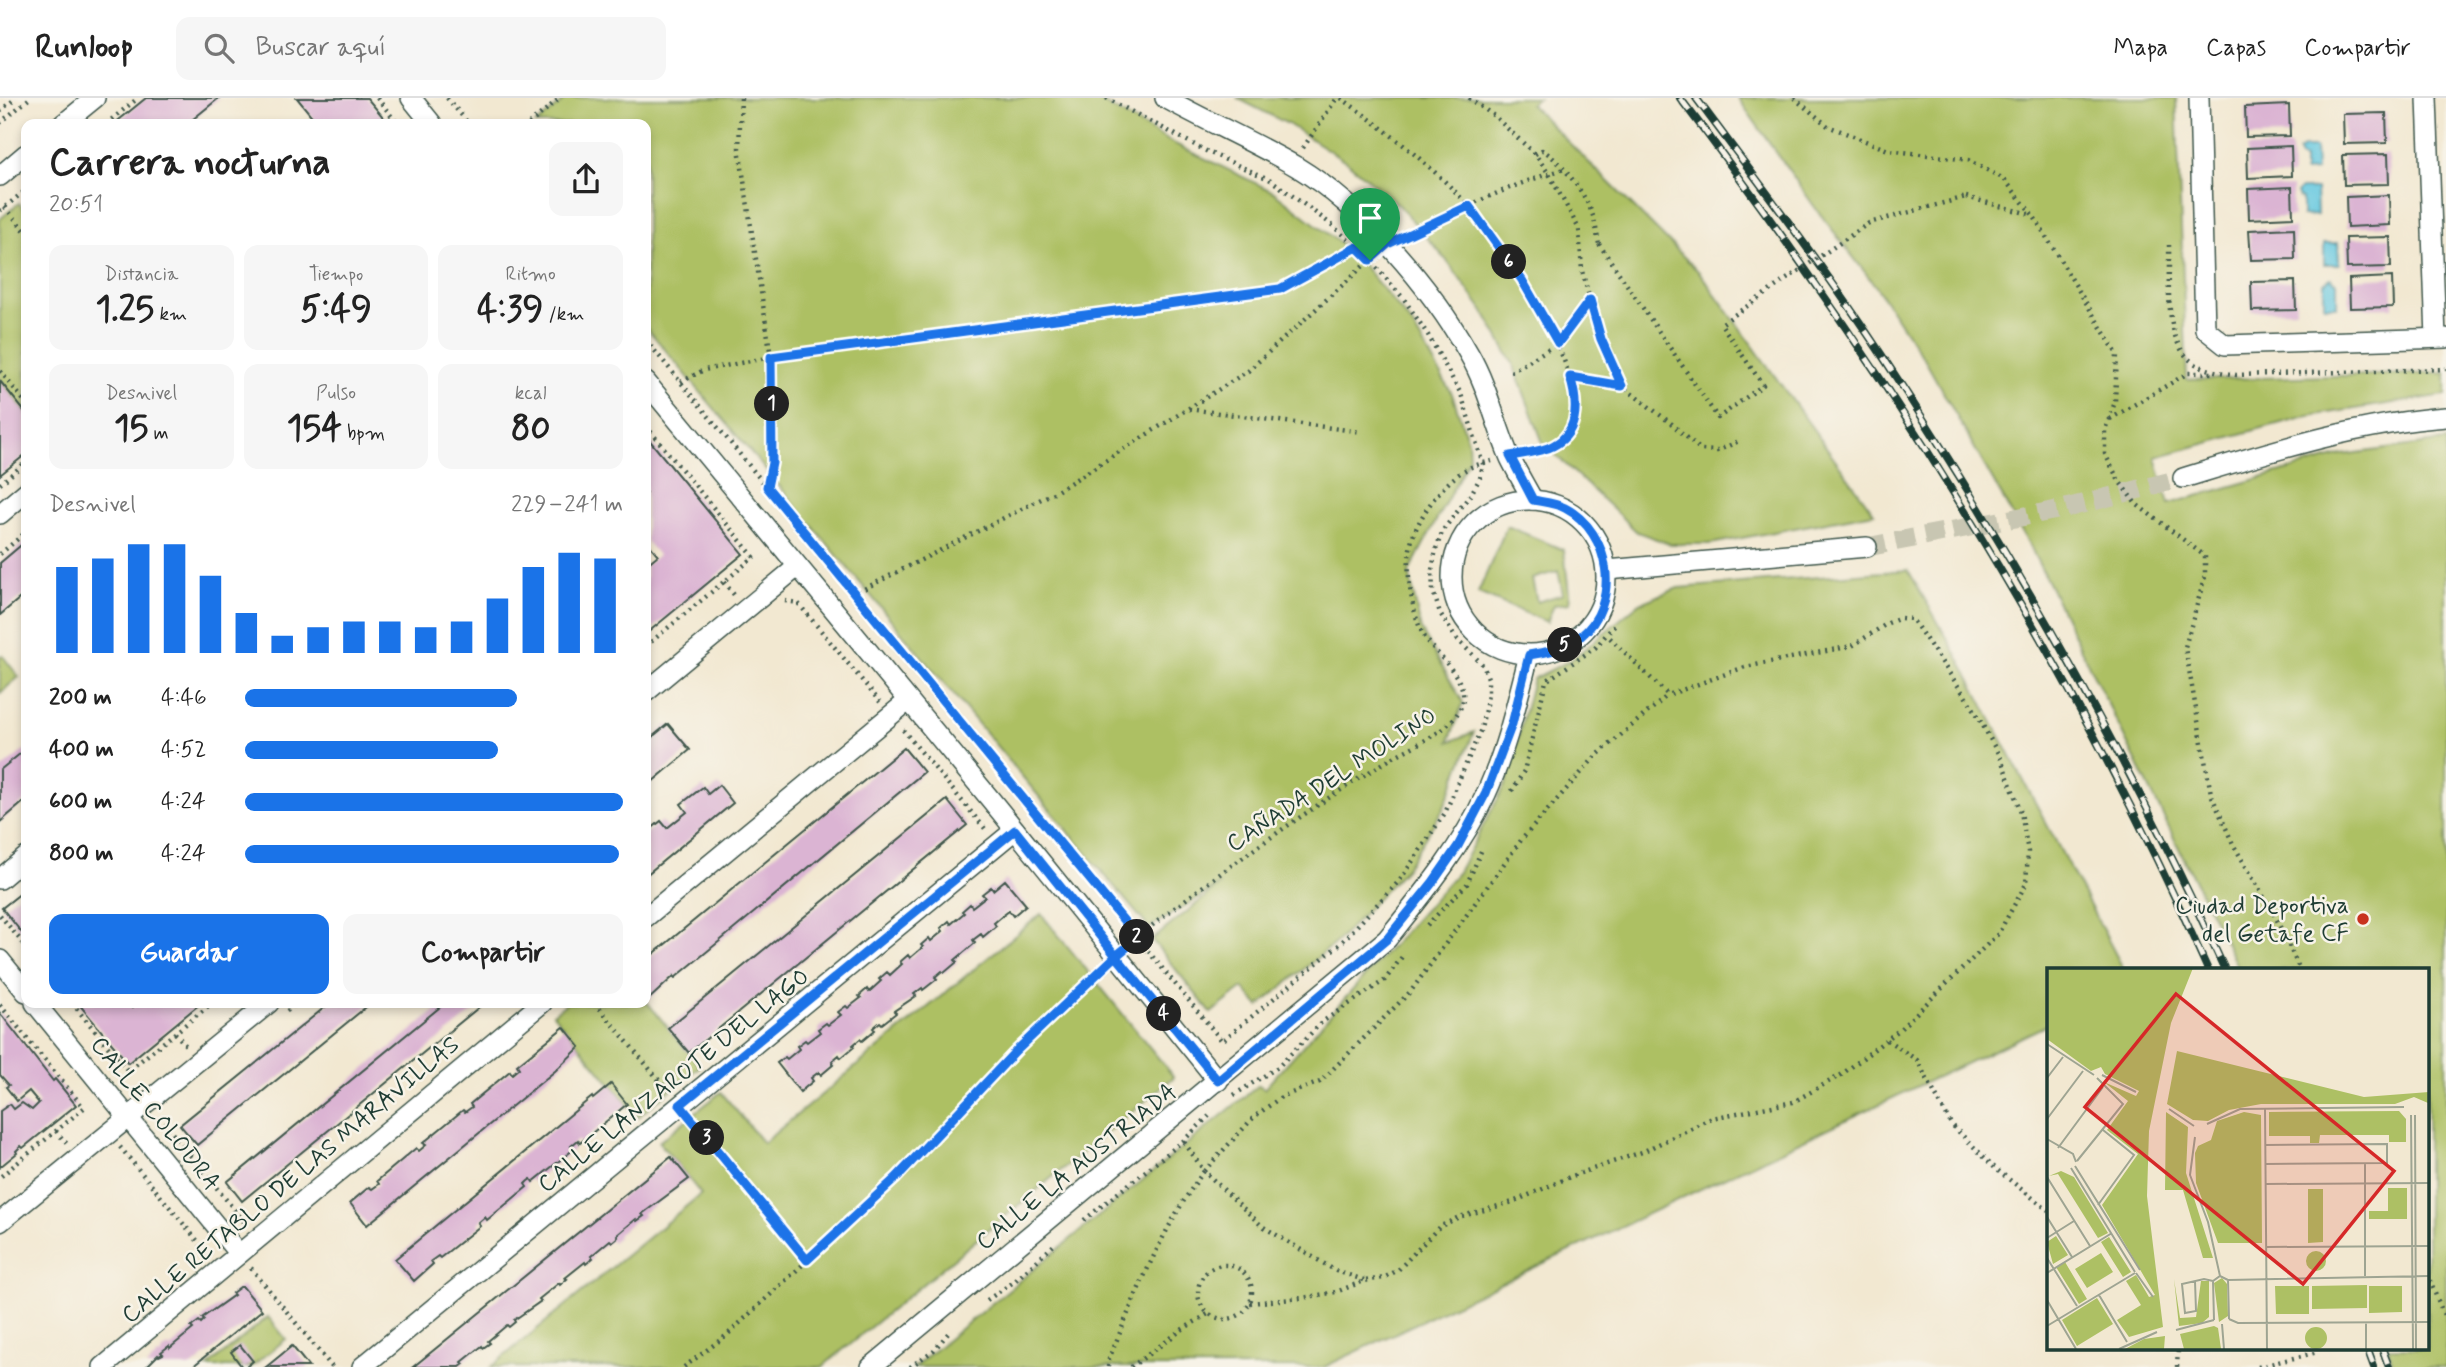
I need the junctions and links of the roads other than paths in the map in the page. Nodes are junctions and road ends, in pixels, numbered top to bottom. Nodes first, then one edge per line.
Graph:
1 (95, 98) edge
2 (411, 98) edge
3 (1164, 98) edge
4 (2199, 98) edge
5 (2427, 98) edge
6 (69, 119) edge
7 (428, 119) edge
8 (21, 159) edge
9 (0, 176) edge
10 (2441, 338) edge
11 (651, 388) edge
12 (2446, 417) edge
13 (2183, 478) tunnel mouth
14 (21, 496) edge
15 (1533, 500) junction
16 (0, 514) edge
17 (1867, 547) tunnel mouth
18 (797, 567) junction
19 (1607, 570) junction
20 (1529, 655) junction
21 (651, 688) edge
22 (908, 701) junction
23 (1015, 830) junction
24 (21, 861) edge
25 (0, 879) edge
26 (651, 913) edge
27 (0, 960) edge
28 (21, 986) edge
29 (39, 1008) edge
30 (536, 1008) edge
31 (273, 1011) edge
32 (1218, 1081) junction
33 (128, 1117) junction
34 (0, 1222) edge
35 (239, 1254) junction
36 (103, 1367) edge
37 (362, 1367) edge
38 (871, 1367) edge

1 - 6 street
2 - 7 street
3 - 15 street
4 - 10 street
5 - 10 street
8 - 9 street
11 - 18 street
12 - 13 street
14 - 16 street
15 - 19 street
15 - 20 street
17 - 19 street
18 - 21 street
18 - 22 street
19 - 20 street
20 - 32 street, CALLE LA AUSTRIADA
22 - 23 street
22 - 26 street
23 - 32 street
23 - 37 street, CALLE LANZAROTE DEL LAGO
24 - 25 street
27 - 28 street
29 - 33 street, CALLE COLODRA
30 - 35 street, CALLE RETABLO DE LAS MARAVILLAS
31 - 33 street
32 - 38 street, CALLE LA AUSTRIADA
33 - 34 street
33 - 35 street, CALLE COLODRA
35 - 36 street, CALLE RETABLO DE LAS MARAVILLAS

